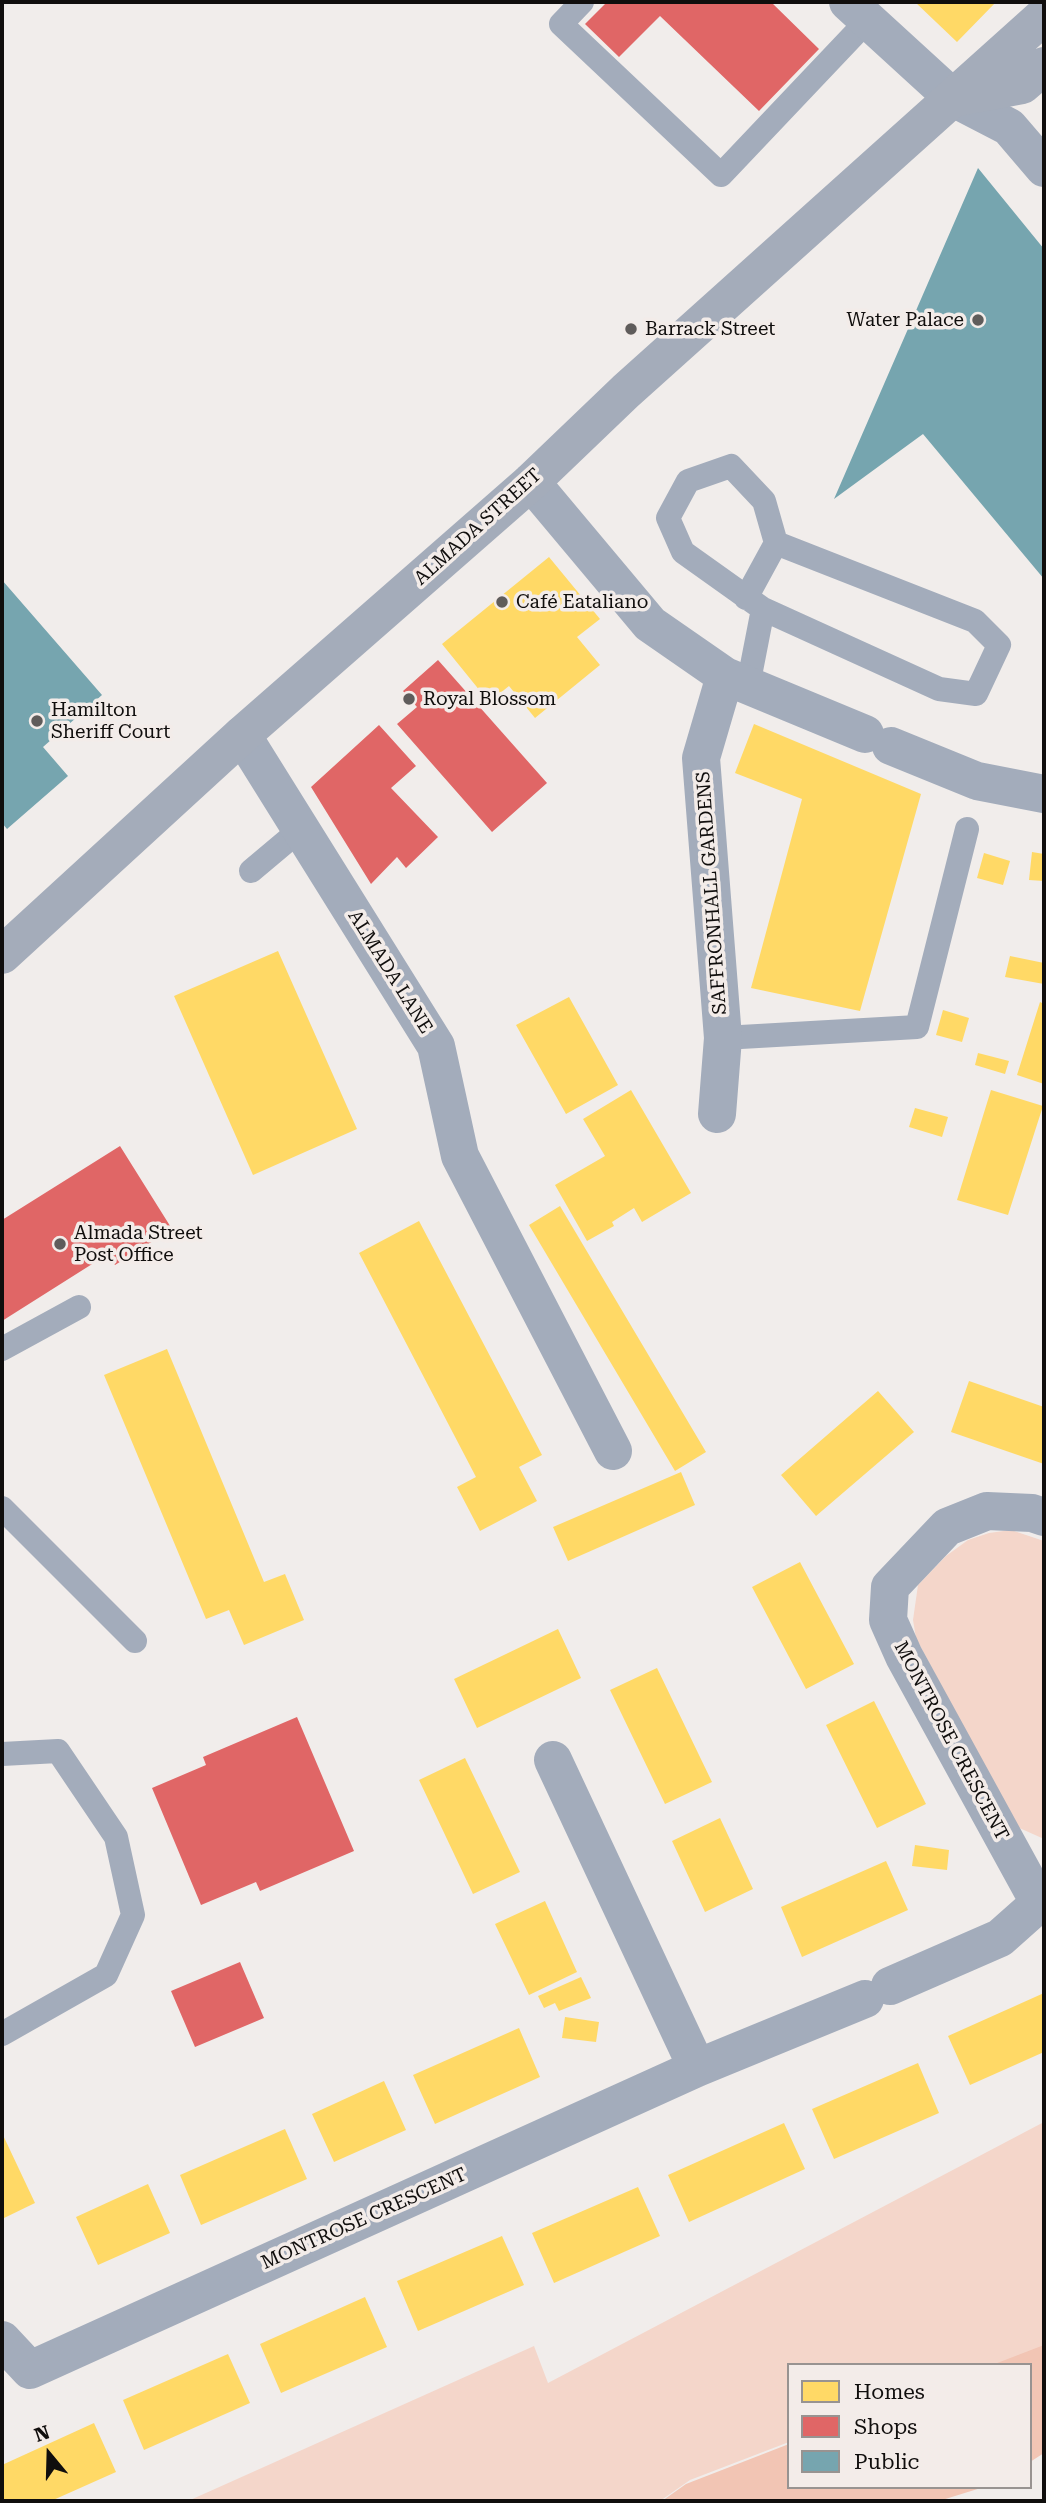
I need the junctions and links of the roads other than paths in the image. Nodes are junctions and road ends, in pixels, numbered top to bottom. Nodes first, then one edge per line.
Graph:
1 (582, 2) edge
2 (858, 11) edge
3 (1044, 16) edge
4 (1044, 66) edge
5 (953, 98) junction
6 (1044, 168) edge
7 (531, 482) junction
8 (776, 543) junction
9 (754, 603) junction
10 (737, 681) junction
11 (242, 735) junction
12 (1044, 794) edge
13 (301, 830) junction
14 (967, 830) dead end
15 (251, 872) dead end
16 (2, 955) edge
17 (723, 1038) junction
18 (717, 1114) dead end
19 (79, 1307) dead end
20 (2, 1349) edge
21 (612, 1451) dead end
22 (2, 1508) edge
23 (1044, 1517) edge
24 (135, 1642) dead end
25 (2, 1754) edge
26 (553, 1760) dead end
27 (1042, 1902) edge
28 (2, 2034) edge
29 (697, 2068) junction
30 (2, 2340) edge
31 (16, 2377) edge

1 - 2 lane
2 - 5 street
3 - 5 main road, ALMADA STREET
4 - 5 main road
5 - 6 street
5 - 7 main road, ALMADA STREET
7 - 10 street
7 - 11 main road, ALMADA STREET
8 - 9 lane
8 - 9 lane
8 - 9 lane
9 - 10 lane
10 - 12 street
10 - 17 street, SAFFRONHALL GARDENS
11 - 13 street, ALMADA LANE
11 - 16 main road, ALMADA STREET
13 - 15 lane
13 - 21 street, ALMADA LANE
14 - 17 lane
17 - 18 street, SAFFRONHALL GARDENS
19 - 20 lane
22 - 24 lane
23 - 27 street, MONTROSE CRESCENT
25 - 28 lane
26 - 29 street
27 - 29 street, MONTROSE CRESCENT
29 - 31 street, MONTROSE CRESCENT
30 - 31 street, MONTROSE CRESCENT

